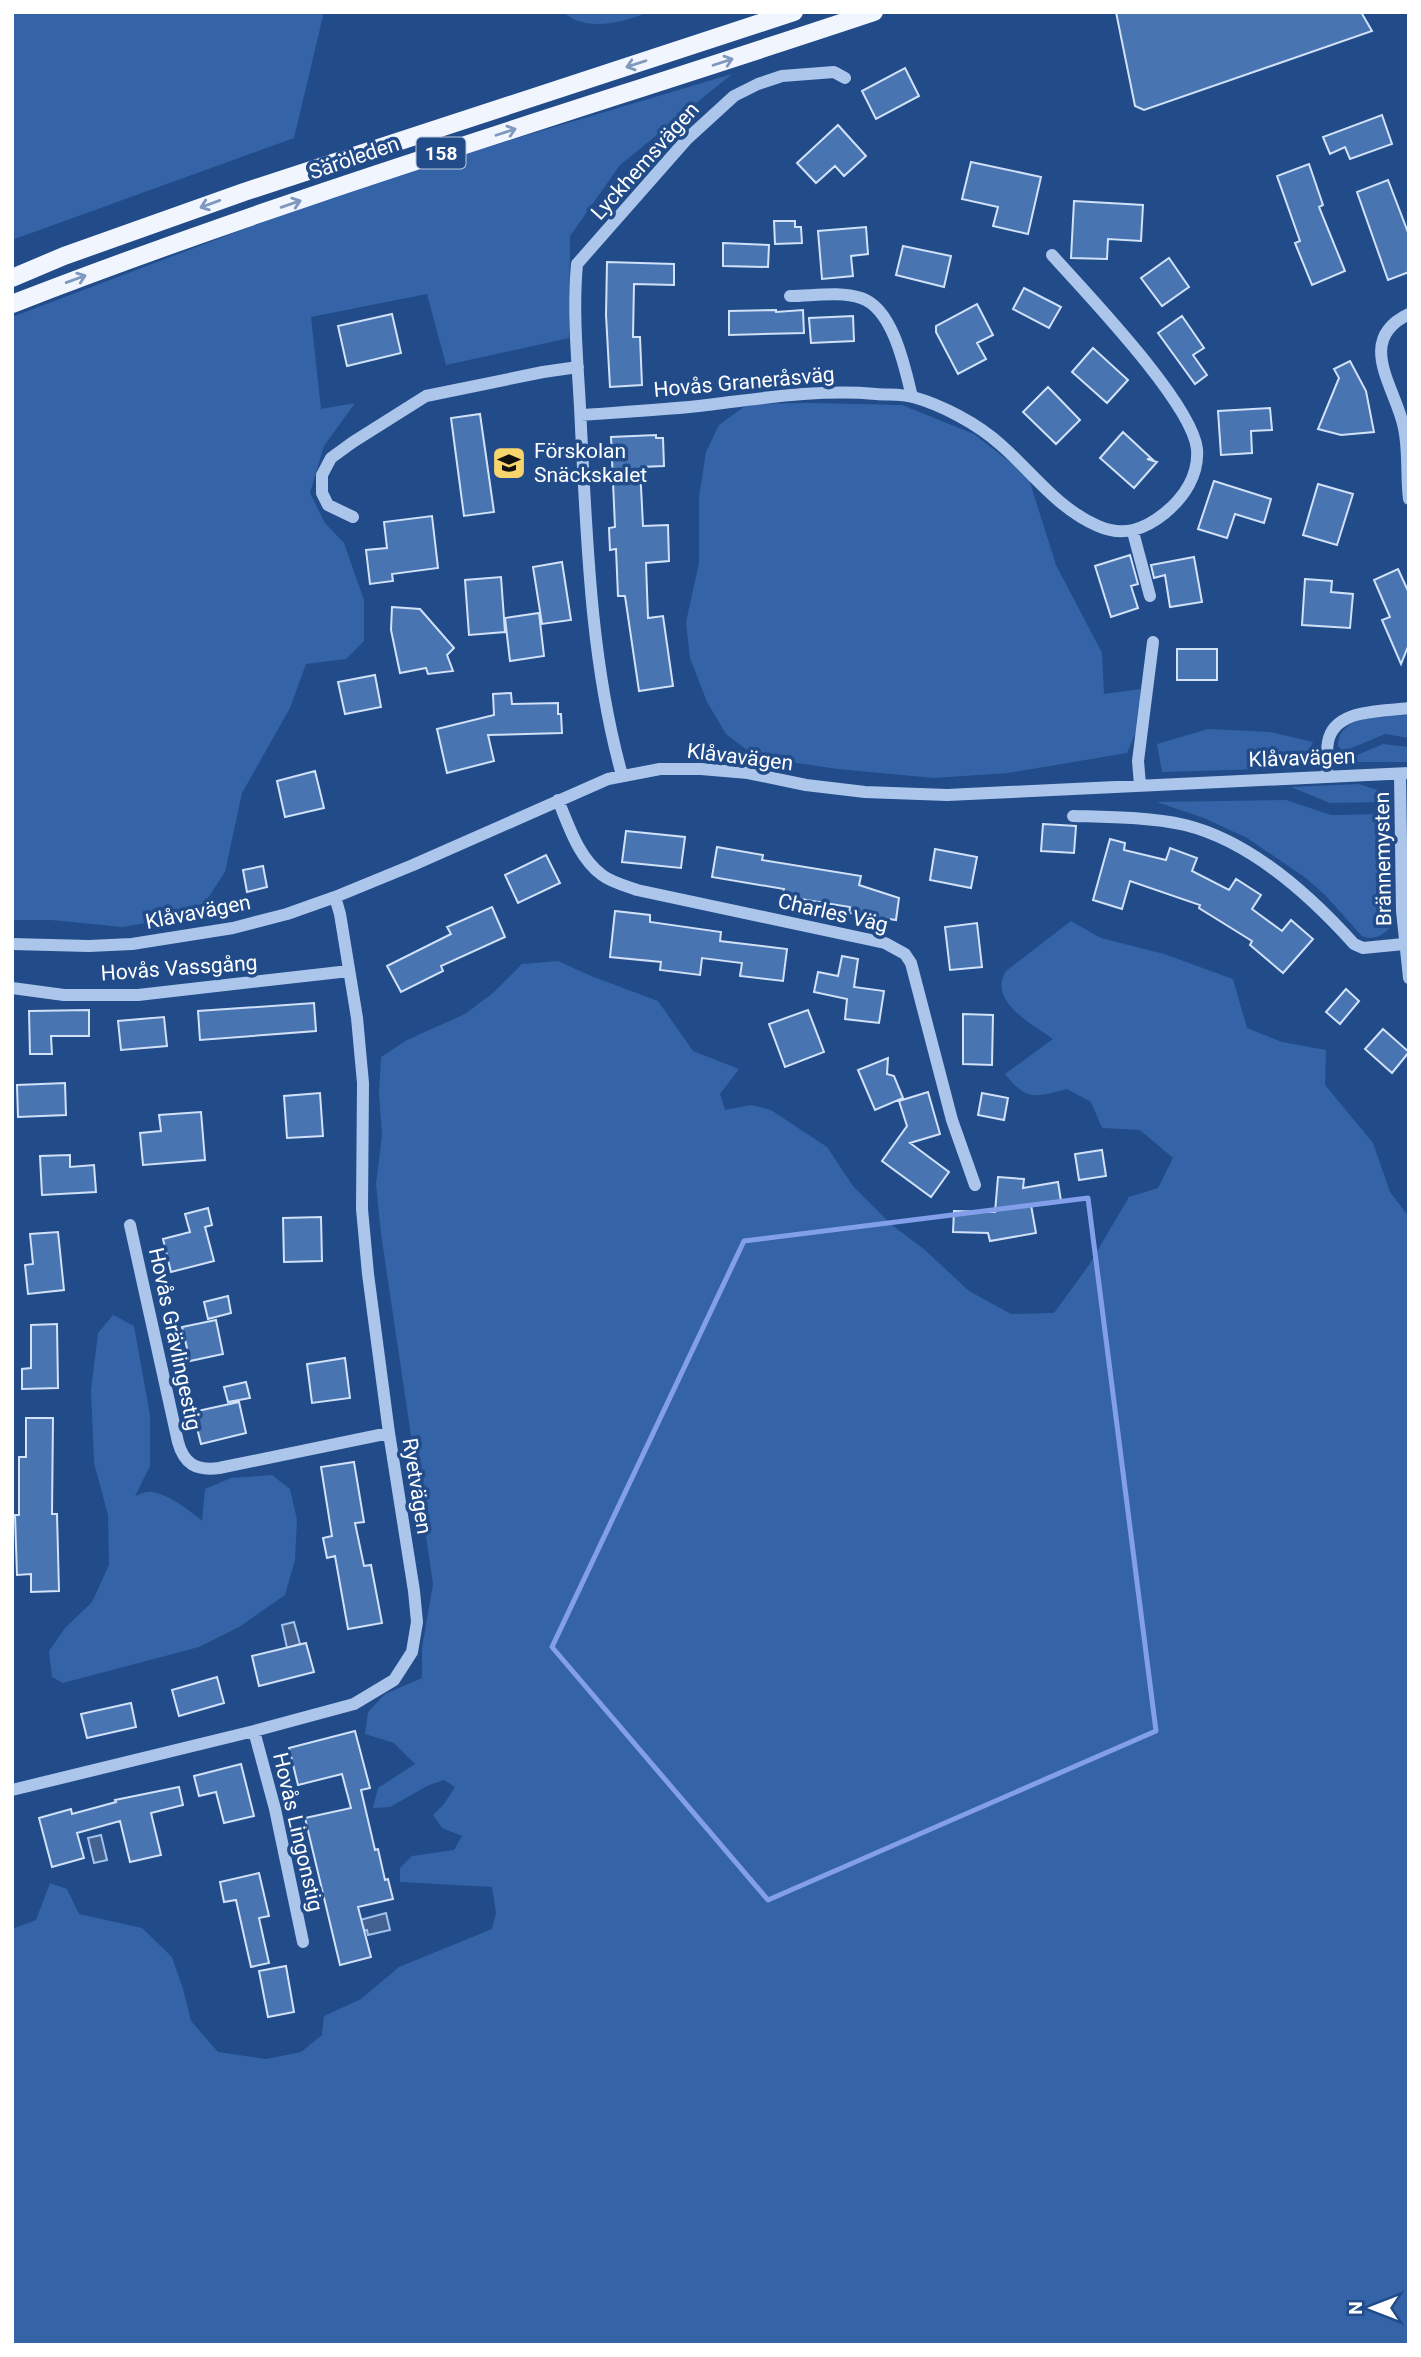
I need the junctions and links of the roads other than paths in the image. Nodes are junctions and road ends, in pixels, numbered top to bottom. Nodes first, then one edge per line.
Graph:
1 (794, 12) edge
2 (874, 12) edge
3 (845, 78) dead end
4 (1052, 255) dead end
5 (12, 278) edge
6 (790, 296) dead end
7 (12, 304) edge
8 (1409, 314) edge
9 (578, 367) junction
10 (912, 397) junction
11 (581, 415) junction
12 (1409, 499) edge
13 (353, 517) dead end
14 (1133, 532) junction
15 (1150, 596) dead end
16 (1153, 642) dead end
17 (1409, 708) edge
18 (1404, 774) edge
19 (622, 775) junction
20 (1327, 776) junction
21 (1140, 785) junction
22 (558, 800) junction
23 (1073, 816) dead end
24 (335, 897) junction
25 (12, 944) edge
26 (1404, 944) junction
27 (349, 971) junction
28 (1409, 978) edge
29 (12, 988) edge
30 (975, 1185) dead end
31 (130, 1225) dead end
32 (389, 1433) junction
33 (254, 1731) junction
34 (12, 1790) edge
35 (303, 1942) dead end

1 -> 5 main road, Säröleden / 158
7 -> 2 main road, Säröleden / 158
3 - 9 street, Lyckhemsvägen
4 - 14 street
6 - 10 street
8 - 12 street
9 - 11 street, Lyckhemsvägen
9 - 13 street
10 - 11 street, Hovås Graneråsväg
10 - 14 street, Hovås Graneråsväg
11 - 19 street, Lyckhemsvägen
14 - 15 street
16 - 21 street
17 - 20 street
18 - 20 street, Klåvavägen
18 - 26 street, Brännemysten
19 - 21 street, Klåvavägen
19 - 22 street, Klåvavägen
20 - 21 street, Klåvavägen
22 - 24 street, Klåvavägen
22 - 30 street, Charles Väg
23 - 26 street, Brännemysten
24 - 25 street, Klåvavägen
24 - 27 street, Ryetvägen
26 - 28 street, Brännemysten
27 - 29 street, Hovås Vassgång
27 - 32 street, Ryetvägen
31 - 32 street, Hovås Grävlingestig
32 - 33 street, Ryetvägen
33 - 34 street, Ryetvägen
33 - 35 street, Hovås Lingonstig

